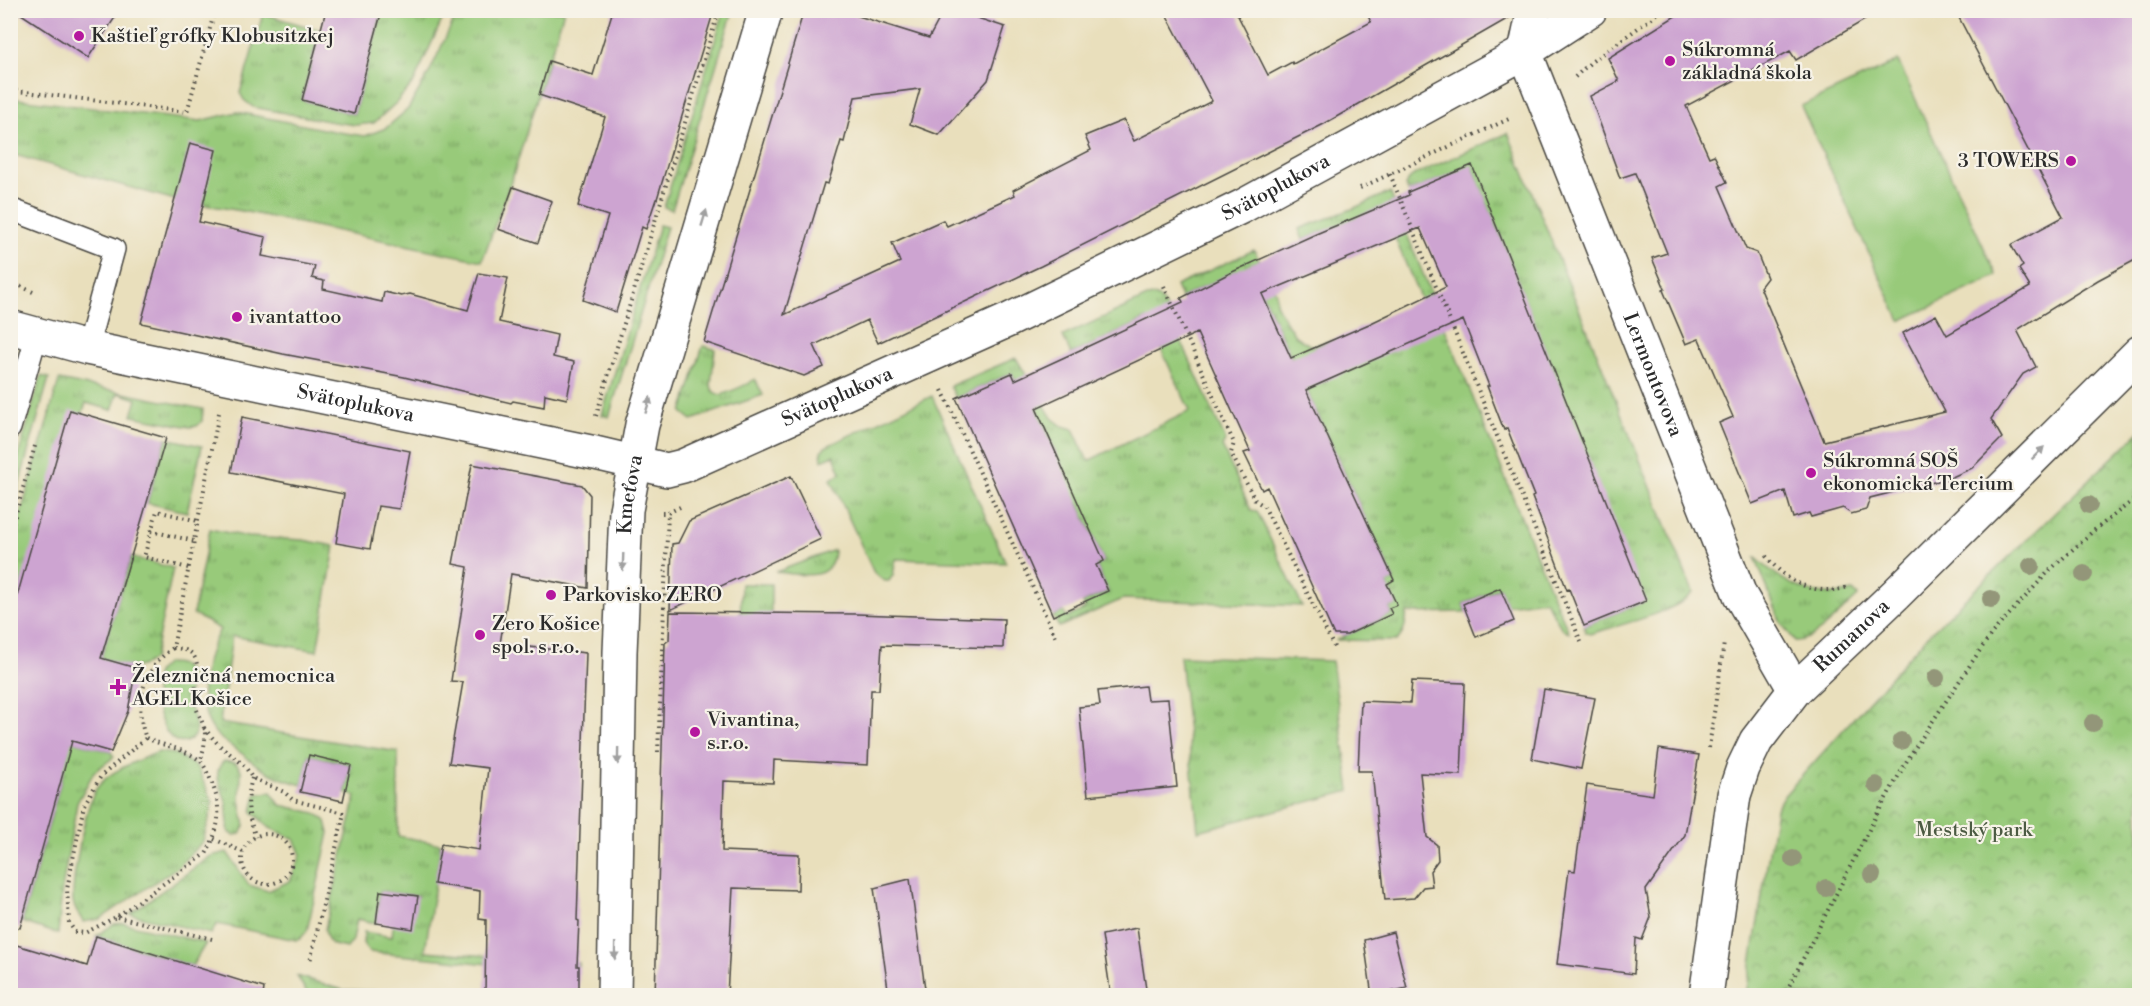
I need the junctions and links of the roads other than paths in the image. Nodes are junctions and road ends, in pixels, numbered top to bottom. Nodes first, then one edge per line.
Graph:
1 (766, 10) edge
2 (1534, 10) edge
3 (1590, 10) edge
4 (1525, 52) junction
5 (10, 210) edge
6 (20, 328) edge
7 (87, 348) junction
8 (2139, 352) edge
9 (10, 428) edge
10 (635, 462) junction
11 (1795, 690) junction
12 (614, 996) edge
13 (1706, 996) edge

10 -> 1 street, Kmeťova
2 - 4 street
3 - 4 street, Svätoplukova
4 - 10 street, Svätoplukova
4 - 11 street, Lermontovova
5 - 7 lane
6 - 7 street, Svätoplukova
6 - 9 lane
7 - 10 street, Svätoplukova
11 -> 8 street, Rumanova
10 -> 12 street, Kmeťova
11 - 13 street, Rumanova

